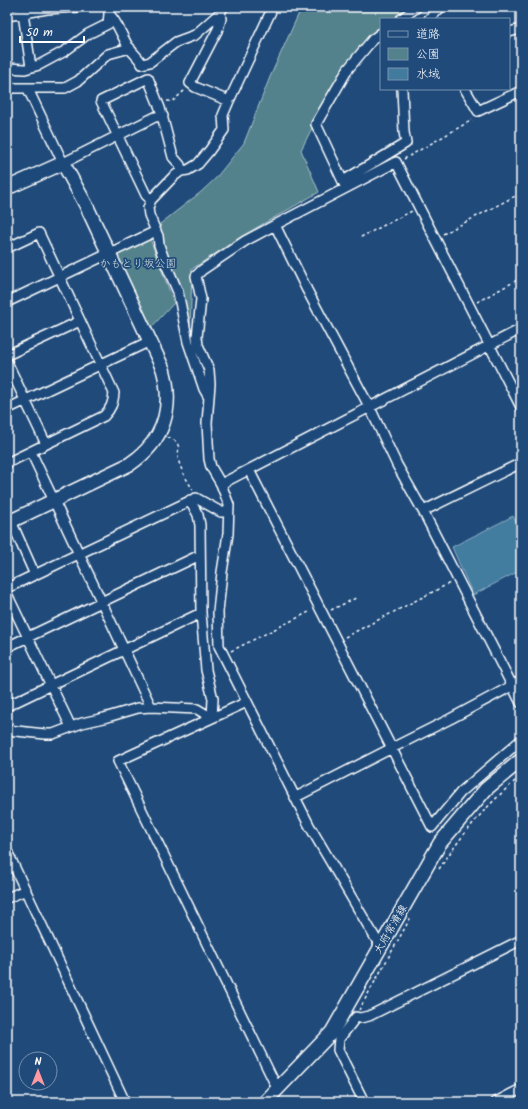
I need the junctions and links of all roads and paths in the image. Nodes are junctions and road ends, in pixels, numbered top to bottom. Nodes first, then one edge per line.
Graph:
1 (78, 7) edge
2 (273, 7) edge
3 (417, 7) edge
4 (441, 7) edge
5 (22, 10) edge
6 (109, 10) edge
7 (222, 10) edge
8 (7, 16) edge
9 (402, 18) edge
10 (430, 18) edge
11 (521, 29) edge
12 (510, 32) edge
13 (380, 34) edge
14 (130, 48) junction
15 (142, 64) junction
16 (31, 67) junction
17 (7, 68) edge
18 (148, 78) junction
19 (190, 83) junction
20 (7, 88) edge
21 (28, 89) junction
22 (402, 90) edge
23 (466, 90) edge
24 (521, 91) edge
25 (157, 100) junction
26 (229, 101) junction
27 (162, 116) junction
28 (472, 120) dead end
29 (117, 135) junction
30 (396, 162) junction
31 (63, 163) junction
32 (181, 171) junction
33 (344, 184) junction
34 (7, 188) edge
35 (521, 193) edge
36 (151, 200) junction
37 (418, 208) junction
38 (275, 224) junction
39 (156, 231) junction
40 (362, 237) dead end
41 (434, 238) junction
42 (7, 248) edge
43 (108, 255) junction
44 (59, 277) junction
45 (521, 278) edge
46 (7, 302) edge
47 (469, 306) junction
48 (80, 321) junction
49 (521, 329) edge
50 (150, 341) junction
51 (490, 346) junction
52 (7, 355) edge
53 (7, 362) edge
54 (101, 365) junction
55 (208, 396) junction
56 (25, 400) junction
57 (521, 407) edge
58 (370, 408) junction
59 (7, 409) edge
60 (159, 433) junction
61 (46, 444) junction
62 (31, 452) junction
63 (7, 463) edge
64 (521, 463) edge
65 (248, 470) junction
66 (221, 484) junction
67 (193, 499) junction
68 (54, 501) junction
69 (423, 511) junction
70 (228, 512) junction
71 (9, 522) edge
72 (80, 554) junction
73 (200, 555) junction
74 (35, 575) junction
75 (457, 579) junction
76 (7, 588) edge
77 (7, 594) edge
78 (358, 597) dead end
79 (102, 602) junction
80 (320, 611) junction
81 (201, 613) junction
82 (28, 637) junction
83 (336, 641) junction
84 (7, 647) edge
85 (125, 650) junction
86 (223, 655) junction
87 (521, 681) edge
88 (51, 685) junction
89 (512, 686) junction
90 (247, 702) junction
91 (521, 703) edge
92 (7, 706) edge
93 (151, 707) junction
94 (212, 718) junction
95 (71, 727) junction
96 (7, 730) edge
97 (521, 740) edge
98 (392, 748) junction
99 (521, 760) edge
100 (521, 776) edge
101 (296, 797) junction
102 (7, 851) edge
103 (436, 873) dead end
104 (26, 890) junction
105 (7, 898) edge
106 (413, 913) dead end
107 (521, 940) edge
108 (380, 946) junction
109 (356, 1017) junction
110 (521, 1089) edge
111 (278, 1090) junction
112 (125, 1102) edge
113 (265, 1102) edge
114 (364, 1102) edge
115 (496, 1102) edge

1 - 5 street
2 - 26 street
3 - 9 street
4 - 10 street
5 - 8 street
5 - 16 street
6 - 14 street
6 - 16 street
7 - 15 street
7 - 19 street
11 - 12 street
13 - 33 street
14 - 15 street
14 - 21 street
15 - 18 street
16 - 17 street
18 - 25 street
18 - 29 street
19 - 25 path
19 - 26 street
20 - 21 street
21 - 31 street
22 - 33 street
23 - 24 street
25 - 27 street
26 - 32 street
27 - 29 street
27 - 32 street
28 - 30 path
29 - 31 street
29 - 36 street
30 - 33 street
30 - 37 street
31 - 34 street
31 - 43 street
32 - 36 street
33 - 38 street
35 - 41 path
36 - 39 street
37 - 40 path
37 - 41 street
38 - 55 street
38 - 58 street
39 - 43 street
39 - 55 street
41 - 47 street
42 - 44 street
43 - 44 street
43 - 50 street
44 - 46 street
44 - 48 street
45 - 47 path
47 - 51 street
48 - 52 street
48 - 54 street
49 - 51 street
50 - 54 street
50 - 60 street
51 - 57 street
51 - 58 street
53 - 56 street
54 - 56 street
54 - 61 street
55 - 66 street
56 - 59 street
56 - 61 street
58 - 65 street
58 - 69 street
60 - 67 path
60 - 68 street
61 - 62 street
62 - 63 street
62 - 68 street
64 - 69 street
65 - 66 street
65 - 80 street
66 - 70 street
67 - 70 street
67 - 72 street
67 - 73 street
68 - 71 street
68 - 72 street
69 - 75 street
70 - 86 street
71 - 74 street
72 - 74 street
72 - 79 street
73 - 79 street
73 - 81 street
74 - 76 street
75 - 83 path
75 - 89 street
77 - 82 street
78 - 80 path
79 - 82 street
79 - 85 street
80 - 83 street
80 - 86 path
81 - 85 street
81 - 94 street
82 - 84 street
82 - 88 street
83 - 98 street
85 - 88 street
85 - 93 street
86 - 90 street
87 - 89 street
88 - 92 street
88 - 95 street
89 - 91 street
89 - 98 street
90 - 94 street
90 - 101 street
93 - 94 street
93 - 95 street
94 - 111 street
95 - 96 street
97 - 98 street
98 - 101 street
99 - 108 street, 大府常滑線
100 - 103 path
101 - 108 street
102 - 104 street
104 - 105 street
104 - 112 street
106 - 109 path
107 - 109 street
108 - 111 street, 大府常滑線
109 - 114 street
110 - 115 street
111 - 113 street, 大府常滑線

